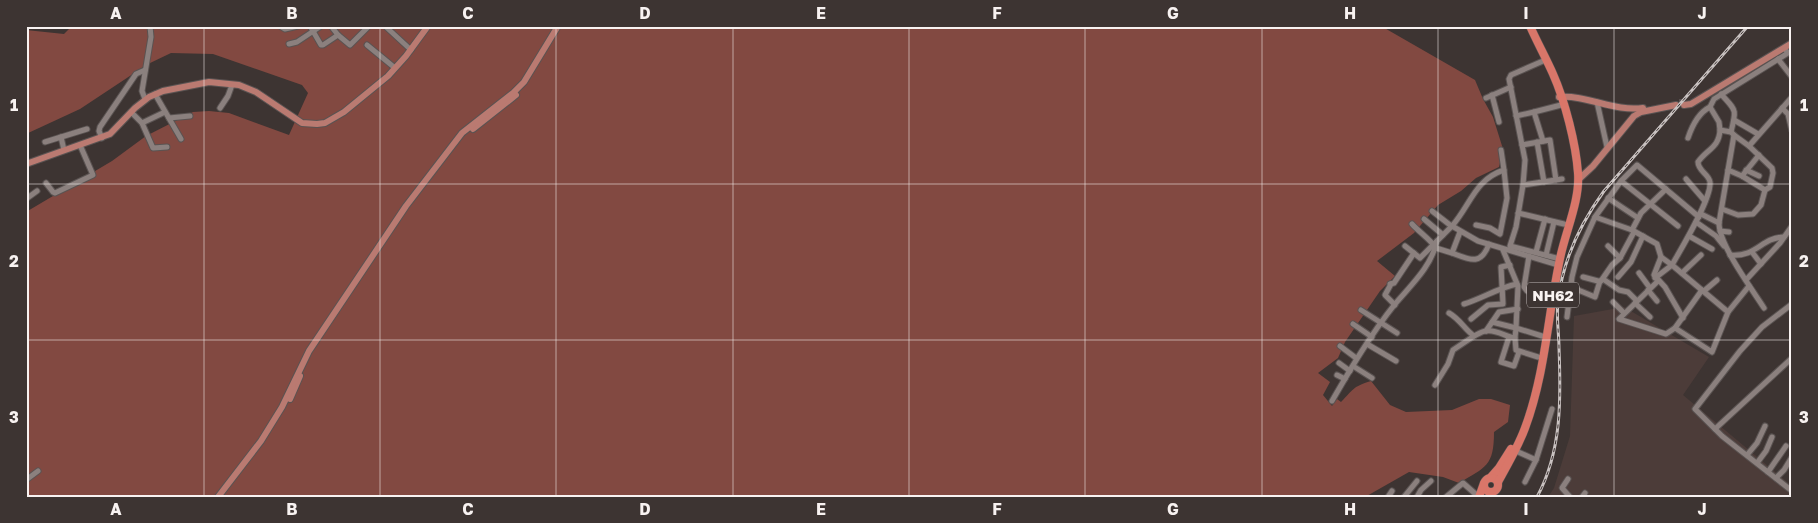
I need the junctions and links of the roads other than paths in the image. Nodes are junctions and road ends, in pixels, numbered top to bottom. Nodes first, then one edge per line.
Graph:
1 (150, 26) edge
2 (280, 26) edge
3 (298, 26) edge
4 (310, 26) edge
5 (321, 26) edge
6 (331, 26) edge
7 (359, 26) edge
8 (369, 26) edge
9 (385, 26) edge
10 (558, 26) edge
11 (563, 26) edge
12 (1526, 26) edge
13 (1530, 26) edge
14 (424, 28) edge
15 (313, 32) junction
16 (363, 32) junction
17 (338, 35) junction
18 (289, 44) dead end
19 (1790, 45) edge
20 (367, 46) dead end
21 (411, 50) junction
22 (1778, 59) junction
23 (1543, 61) junction
24 (395, 68) junction
25 (146, 70) junction
26 (1792, 77) edge
27 (232, 84) junction
28 (1511, 87) junction
29 (155, 94) junction
30 (1721, 94) junction
31 (1492, 95) junction
32 (1792, 97) edge
33 (1486, 98) dead end
34 (145, 99) junction
35 (1561, 100) junction
36 (1597, 102) junction
37 (1681, 103) junction
38 (1710, 107) junction
39 (220, 108) dead end
40 (1782, 108) junction
41 (131, 112) junction
42 (165, 112) junction
43 (1534, 112) junction
44 (190, 116) dead end
45 (1516, 116) junction
46 (169, 118) junction
47 (1734, 120) junction
48 (1499, 122) dead end
49 (142, 123) junction
50 (1791, 128) edge
51 (87, 129) dead end
52 (1720, 130) junction
53 (1733, 133) junction
54 (1758, 134) junction
55 (61, 137) junction
56 (102, 138) junction
57 (1688, 138) dead end
58 (181, 139) dead end
59 (1544, 141) junction
60 (45, 142) dead end
61 (1537, 142) junction
62 (1522, 145) junction
63 (80, 146) junction
64 (1749, 146) junction
65 (167, 147) dead end
66 (1608, 147) junction
67 (64, 150) junction
68 (1501, 150) dead end
69 (1759, 155) junction
70 (26, 164) edge
71 (1504, 170) junction
72 (1728, 170) junction
73 (1746, 170) junction
74 (1742, 176) junction
75 (1759, 176) dead end
76 (1562, 179) dead end
77 (1579, 179) junction
78 (1686, 179) dead end
79 (1556, 180) junction
80 (1621, 181) junction
81 (1544, 182) junction
82 (46, 183) dead end
83 (1523, 185) junction
84 (1666, 189) junction
85 (1765, 190) junction
86 (37, 191) dead end
87 (1608, 198) junction
88 (26, 199) edge
89 (1705, 200) junction
90 (1651, 204) junction
91 (1722, 209) junction
92 (1432, 211) dead end
93 (1518, 212) junction
94 (1595, 216) junction
95 (1638, 218) junction
96 (1699, 218) junction
97 (1424, 219) dead end
98 (1545, 219) junction
99 (1554, 222) junction
100 (1719, 223) junction
101 (1412, 224) dead end
102 (1564, 224) junction
103 (1451, 225) junction
104 (1476, 225) dead end
105 (1678, 226) dead end
106 (1792, 226) edge
107 (1633, 231) junction
108 (1720, 231) junction
109 (1460, 232) junction
110 (1729, 232) dead end
111 (1500, 234) junction
112 (1443, 235) junction
113 (1643, 236) junction
114 (1689, 236) junction
115 (1784, 238) junction
116 (1435, 244) junction
117 (1489, 244) junction
118 (1405, 246) dead end
119 (1608, 246) dead end
120 (1501, 248) junction
121 (1712, 248) dead end
122 (1536, 252) junction
123 (1752, 252) junction
124 (1452, 253) junction
125 (1414, 254) junction
126 (1702, 254) dead end
127 (1546, 255) junction
128 (1732, 255) junction
129 (1529, 256) junction
130 (1661, 257) junction
131 (1620, 258) junction
132 (1555, 261) junction
133 (1761, 264) junction
134 (1510, 265) junction
135 (1672, 265) junction
136 (1639, 273) dead end
137 (1682, 273) junction
138 (1618, 277) dead end
139 (1583, 278) dead end
140 (1602, 280) junction
141 (1657, 280) junction
142 (1717, 280) dead end
143 (1746, 280) junction
144 (1517, 284) junction
145 (1571, 286) junction
146 (1750, 286) junction
147 (1503, 287) junction
148 (1649, 289) junction
149 (1703, 290) junction
150 (1548, 296) junction
151 (1658, 301) dead end
152 (1613, 302) dead end
153 (1636, 302) junction
154 (1464, 304) dead end
155 (1496, 304) junction
156 (1792, 304) edge
157 (1395, 305) junction
158 (1764, 308) dead end
159 (1518, 309) junction
160 (1360, 310) dead end
161 (1499, 312) junction
162 (1728, 312) junction
163 (1449, 313) dead end
164 (1624, 313) junction
165 (1567, 317) dead end
166 (1650, 317) dead end
167 (1683, 318) junction
168 (1471, 319) dead end
169 (1492, 322) junction
170 (1353, 324) dead end
171 (1382, 324) junction
172 (1516, 328) junction
173 (1675, 328) junction
174 (1486, 331) junction
175 (1397, 333) dead end
176 (1474, 336) junction
177 (1542, 336) junction
178 (1372, 337) junction
179 (1509, 337) junction
180 (1515, 338) junction
181 (1367, 344) junction
182 (1340, 346) dead end
183 (1519, 352) junction
184 (1538, 357) junction
185 (1356, 358) junction
186 (1792, 358) edge
187 (1396, 361) dead end
188 (1339, 364) dead end
189 (1351, 368) junction
190 (1337, 375) dead end
191 (1372, 378) dead end
192 (1344, 379) junction
193 (1435, 385) dead end
194 (1332, 401) dead end
195 (1552, 409) dead end
196 (1764, 426) dead end
197 (1715, 430) junction
198 (1772, 437) dead end
199 (1786, 446) dead end
200 (1516, 450) junction
201 (1747, 455) junction
202 (1792, 457) edge
203 (1536, 460) junction
204 (1756, 463) junction
205 (38, 471) dead end
206 (1768, 472) junction
207 (1776, 478) junction
208 (1568, 479) dead end
209 (26, 480) edge
210 (1494, 480) junction
211 (1417, 481) dead end
212 (1431, 481) dead end
213 (1526, 482) dead end
214 (1484, 483) junction
215 (1792, 491) edge
216 (1392, 492) dead end
217 (1490, 494) edge
218 (218, 497) edge
219 (223, 497) edge
220 (1388, 497) edge
221 (1404, 497) edge
222 (1417, 497) edge
223 (1446, 497) edge
224 (1479, 497) edge
225 (1570, 497) edge

1 - 25 street
2 - 3 street
4 - 15 street
5 - 15 street
6 - 17 street
7 - 16 street
8 - 16 street
9 - 21 street
10 - 218 main road
11 - 219 main road
12 - 23 highway, NH62
13 - 35 highway, NH62
14 - 21 main road
15 - 17 street
15 - 18 street
16 - 17 street
19 - 22 street
19 - 37 main road
20 - 24 street
21 - 24 main road
22 - 26 street
22 - 30 street
23 - 28 street
23 - 35 highway, NH62
24 - 27 main road
25 - 34 street
25 - 56 street
27 - 29 main road
27 - 39 street
28 - 31 street
28 - 45 street
29 - 34 main road
29 - 42 street
30 - 38 street
30 - 47 street
31 - 33 street
31 - 48 street
32 - 40 street
34 - 41 main road
35 - 36 main road
35 - 43 street
35 - 77 highway, NH62
35 - 102 highway, NH62
36 - 37 main road
36 - 66 street
37 - 66 main road
38 - 52 street
38 - 57 street
40 - 50 street
40 - 54 street
41 - 49 street
41 - 56 main road
42 - 46 street
42 - 49 street
43 - 45 street
43 - 59 street
44 - 46 street
45 - 62 street
46 - 58 street
47 - 53 street
47 - 54 street
49 - 65 street
51 - 55 street
52 - 53 street
52 - 89 street
53 - 64 street
53 - 72 street
54 - 64 street
55 - 60 street
55 - 67 street
56 - 63 main road
59 - 61 street
59 - 79 street
61 - 62 street
61 - 81 street
62 - 83 street
63 - 67 main road
63 - 82 street
64 - 69 street
66 - 77 main road
67 - 70 main road
68 - 71 street
69 - 73 street
69 - 85 street
71 - 103 street
71 - 111 street
72 - 74 street
72 - 91 street
73 - 74 street
73 - 75 street
74 - 85 street
76 - 79 street
77 - 200 highway, NH62
78 - 89 street
79 - 81 street
80 - 84 street
80 - 87 street
80 - 90 street
81 - 83 street
83 - 93 street
84 - 90 street
84 - 96 street
85 - 91 street
86 - 88 street
87 - 94 street
87 - 95 street
89 - 96 street
90 - 95 street
90 - 105 street
91 - 100 street
92 - 103 street
93 - 98 street
93 - 122 street
94 - 107 street
94 - 145 street
95 - 107 street
96 - 100 street
96 - 114 street
96 - 128 street
97 - 112 street
98 - 99 street
98 - 122 street
99 - 102 street
99 - 127 street
100 - 108 street
101 - 116 street
102 - 132 highway, NH62
103 - 109 street
103 - 112 street
104 - 111 street
106 - 115 street
107 - 113 street
107 - 131 street
108 - 110 street
108 - 128 street
109 - 117 street
109 - 124 street
111 - 120 street
112 - 116 street
113 - 130 street
113 - 138 street
114 - 121 street
114 - 135 street
115 - 123 street
115 - 133 street
116 - 124 street
116 - 125 street
116 - 157 street
117 - 120 street
117 - 124 street
118 - 125 street
119 - 131 street
120 - 129 street
120 - 134 street
122 - 127 street
123 - 128 street
123 - 133 street
125 - 157 street
126 - 137 street
127 - 132 street
128 - 143 street
129 - 132 street
129 - 150 street
130 - 135 street
130 - 141 street
131 - 140 street
132 - 150 highway, NH62
133 - 143 street
134 - 144 street
134 - 147 street
135 - 137 street
135 - 141 street
136 - 148 street
137 - 149 street
139 - 140 street
140 - 145 street
140 - 153 street
141 - 148 street
141 - 167 street
142 - 149 street
143 - 146 street
144 - 147 street
144 - 159 street
145 - 165 street
146 - 158 street
146 - 162 street
147 - 154 street
147 - 155 street
148 - 151 street
148 - 153 street
149 - 162 street
149 - 167 street
150 - 177 highway, NH62
152 - 164 street
153 - 164 street
153 - 166 street
155 - 161 street
155 - 168 street
156 - 197 street
157 - 171 street
159 - 161 street
159 - 172 street
160 - 171 street
161 - 169 street
162 - 173 street
163 - 176 street
164 - 173 street
167 - 173 street
169 - 172 street
169 - 174 street
170 - 178 street
171 - 175 street
171 - 178 street
172 - 177 street
172 - 180 street
174 - 176 street
174 - 179 street
176 - 193 street
177 - 184 highway, NH62
178 - 181 street
179 - 180 street
179 - 183 street
180 - 183 street
181 - 185 street
181 - 187 street
182 - 185 street
183 - 184 street
184 - 210 highway, NH62
185 - 189 street
186 - 197 street
188 - 189 street
189 - 191 street
189 - 192 street
190 - 192 street
192 - 194 street
195 - 203 street
196 - 201 street
197 - 201 street
198 - 204 street
199 - 206 street
200 - 203 street
200 - 210 highway, NH62
201 - 204 street
202 - 207 street
203 - 213 street
204 - 206 street
205 - 209 street
206 - 207 street
207 - 215 street
208 - 225 street
210 - 214 highway, NH62
210 - 217 highway, NH62
211 - 221 street
212 - 222 street
214 - 217 highway, NH62
214 - 224 highway, NH62
216 - 220 street
223 - 224 street

